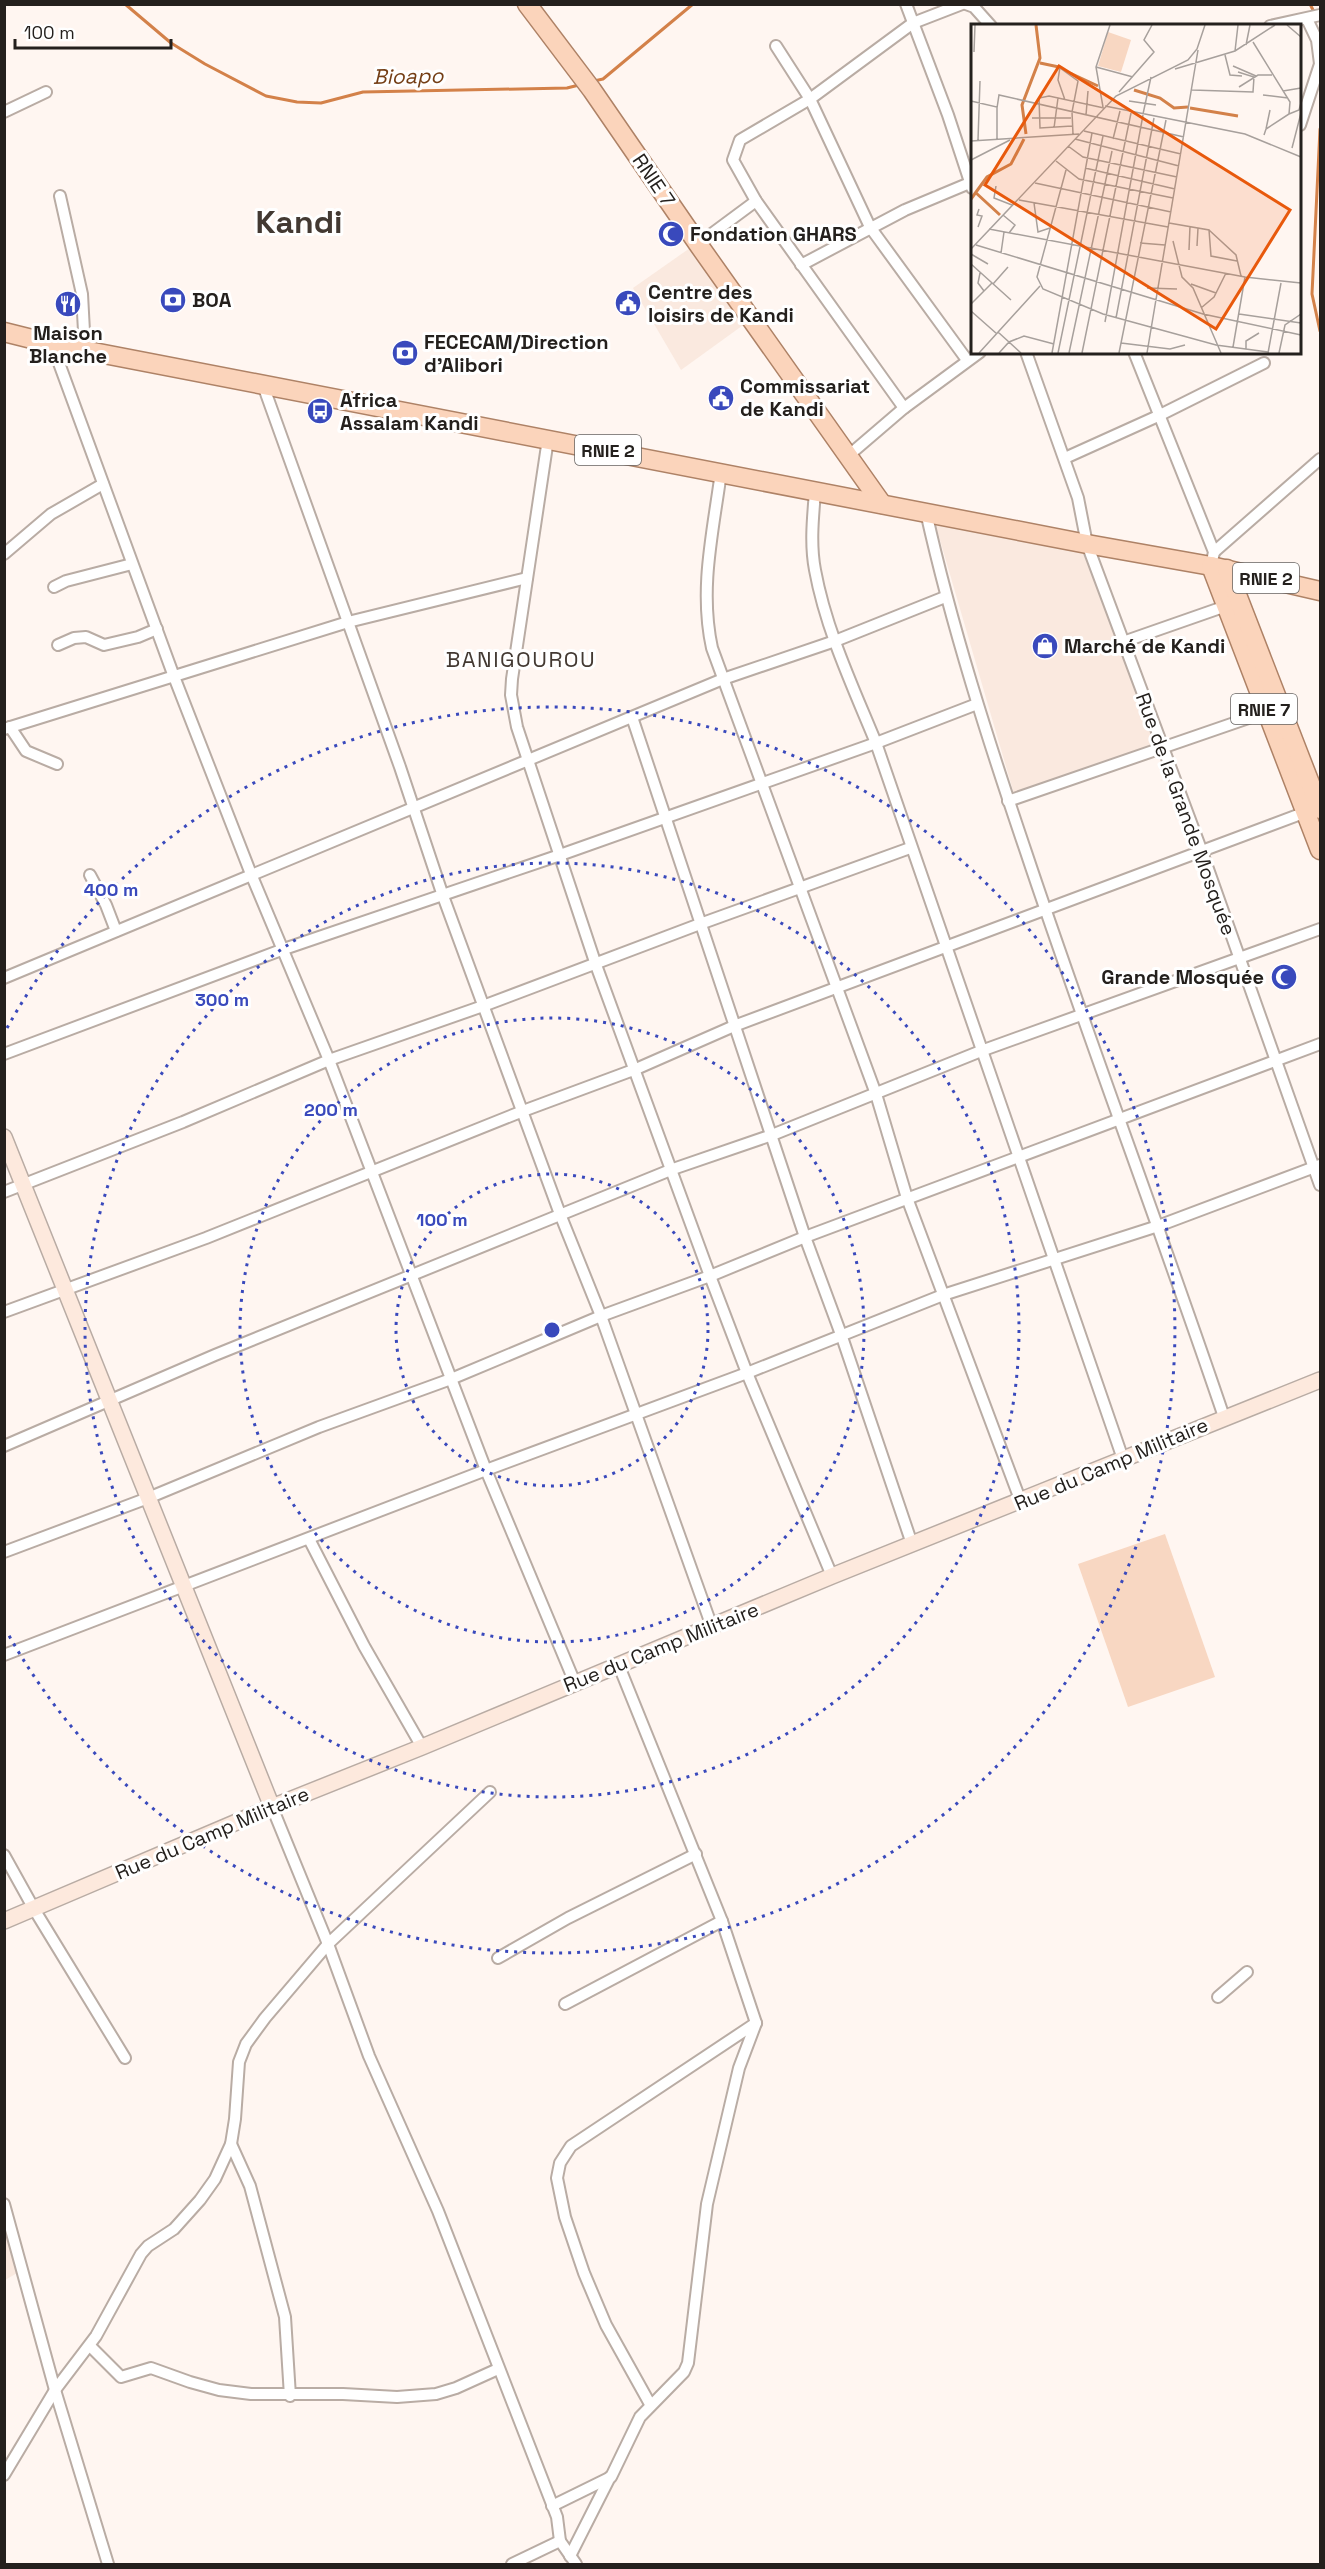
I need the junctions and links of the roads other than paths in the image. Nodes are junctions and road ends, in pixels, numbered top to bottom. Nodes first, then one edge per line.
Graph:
1 (517, 4) edge
2 (906, 4) edge
3 (964, 4) edge
4 (532, 11) edge
5 (1320, 15) edge
6 (1307, 19) junction
7 (913, 23) junction
8 (989, 24) edge
9 (1281, 24) edge
10 (776, 46) dead end
11 (46, 92) dead end
12 (810, 99) junction
13 (4, 112) edge
14 (1301, 119) edge
15 (971, 181) edge
16 (971, 184) edge
17 (60, 196) dead end
18 (756, 201) junction
19 (870, 227) junction
20 (698, 244) junction
21 (801, 265) junction
22 (4, 332) edge
23 (52, 344) junction
24 (85, 350) junction
25 (977, 354) edge
26 (1027, 354) edge
27 (1135, 354) edge
28 (967, 360) junction
29 (1264, 363) dead end
30 (263, 385) junction
31 (904, 408) junction
32 (1158, 416) junction
33 (548, 439) junction
34 (848, 456) junction
35 (1065, 458) junction
36 (1320, 459) edge
37 (721, 472) junction
38 (103, 484) junction
39 (815, 492) junction
40 (882, 504) junction
41 (926, 512) junction
42 (1087, 544) junction
43 (4, 554) edge
44 (1217, 562) junction
45 (132, 564) junction
46 (527, 578) junction
47 (54, 587) dead end
48 (1320, 591) edge
49 (945, 597) junction
50 (1226, 606) junction
51 (348, 622) junction
52 (156, 629) junction
53 (835, 641) junction
54 (1123, 642) junction
55 (58, 645) dead end
56 (173, 674) junction
57 (723, 680) junction
58 (977, 704) junction
59 (1266, 712) junction
60 (632, 717) junction
61 (7, 728) edge
62 (876, 743) junction
63 (1161, 748) junction
64 (528, 759) junction
65 (57, 764) dead end
66 (761, 783) junction
67 (1008, 801) junction
68 (414, 809) junction
69 (1313, 811) edge
70 (664, 816) junction
71 (910, 848) junction
72 (1320, 850) edge
73 (1202, 852) junction
74 (560, 855) junction
75 (251, 874) junction
76 (90, 875) dead end
77 (799, 888) junction
78 (443, 896) junction
79 (1045, 911) junction
80 (700, 924) junction
81 (1320, 929) edge
82 (116, 931) junction
83 (945, 945) junction
84 (284, 949) junction
85 (1239, 959) junction
86 (596, 965) junction
87 (4, 978) edge
88 (837, 989) junction
89 (483, 1006) junction
90 (1080, 1015) junction
91 (734, 1026) junction
92 (1320, 1044) edge
93 (981, 1051) junction
94 (4, 1054) edge
95 (329, 1060) junction
96 (1275, 1060) junction
97 (636, 1069) junction
98 (876, 1094) junction
99 (523, 1111) junction
100 (1119, 1119) junction
101 (772, 1135) junction
102 (4, 1137) edge
103 (1017, 1155) junction
104 (1317, 1166) edge
105 (673, 1169) junction
106 (372, 1171) junction
107 (23, 1185) junction
108 (1320, 1185) edge
109 (4, 1192) edge
110 (907, 1198) junction
111 (560, 1214) junction
112 (1158, 1226) junction
113 (805, 1237) junction
114 (1053, 1258) junction
115 (413, 1275) junction
116 (710, 1276) junction
117 (64, 1290) junction
118 (943, 1296) junction
119 (4, 1312) edge
120 (602, 1316) junction
121 (842, 1337) junction
122 (747, 1373) junction
123 (451, 1379) junction
124 (1320, 1380) edge
125 (110, 1401) junction
126 (636, 1415) junction
127 (1224, 1417) junction
128 (4, 1446) edge
129 (1123, 1459) junction
130 (486, 1470) junction
131 (148, 1498) junction
132 (1021, 1502) junction
133 (309, 1539) junction
134 (912, 1544) junction
135 (4, 1552) edge
136 (832, 1576) junction
137 (183, 1587) junction
138 (712, 1627) junction
139 (4, 1655) edge
140 (619, 1666) junction
141 (575, 1683) junction
142 (422, 1747) junction
143 (490, 1792) dead end
144 (272, 1808) junction
145 (696, 1854) junction
146 (4, 1855) edge
147 (34, 1909) junction
148 (4, 1921) edge
149 (722, 1921) junction
150 (328, 1944) junction
151 (498, 1958) dead end
152 (1248, 1972) dead end
153 (1218, 1997) dead end
154 (566, 2004) dead end
155 (756, 2023) junction
156 (125, 2058) dead end
157 (231, 2144) junction
158 (4, 2204) edge
159 (90, 2346) junction
160 (498, 2369) junction
161 (56, 2390) junction
162 (290, 2396) junction
163 (650, 2404) junction
164 (4, 2475) edge
165 (610, 2477) junction
166 (552, 2505) junction
167 (560, 2541) junction
168 (573, 2560) edge
169 (108, 2565) edge
170 (512, 2565) edge

1 - 4 street
2 - 7 street
3 - 7 street
3 - 8 street
4 - 20 main road, RNIE 7 / RNIE 7
5 - 6 street
6 - 9 street
6 - 14 street
7 - 12 street
7 - 15 street
10 - 12 street
11 - 13 street
12 - 18 street
12 - 19 street
16 - 19 street
17 - 24 street
18 - 20 street
18 - 21 street
19 - 21 street
19 - 28 street
20 - 34 main road, RNIE 7 / RNIE 7
21 - 31 street
22 - 23 main road, RNIE 2
23 - 24 main road, RNIE 2
23 - 38 street
24 - 30 main road, RNIE 2
25 - 28 street
26 - 35 street, Rue de la Grande Mosquée
27 - 32 street
28 - 31 street
29 - 32 street
30 - 33 main road, RNIE 2
30 - 51 street
31 - 34 street
32 - 35 street
32 - 44 street
33 - 37 main road, RNIE 2
33 - 46 street
34 - 40 main road, RNIE 7 / RNIE 7
35 - 42 street, Rue de la Grande Mosquée
36 - 44 street
37 - 39 main road, RNIE 2
37 - 57 street
38 - 43 street
38 - 45 street
39 - 40 main road, RNIE 2
39 - 53 street
40 - 41 main road, RNIE 2
41 - 42 main road, RNIE 2
41 - 49 street
42 - 44 main road, RNIE 2
42 - 54 street, Rue de la Grande Mosquée
44 - 48 main road, RNIE 2
44 - 50 main road, RNIE 7
44 - 69 main road, RNIE 7
45 - 47 street
45 - 52 street
46 - 51 street
46 - 64 street
49 - 53 street
49 - 58 street
50 - 54 street
50 - 59 main road, RNIE 7
51 - 56 street
51 - 68 street
52 - 55 street
52 - 56 street
53 - 57 street
53 - 62 street
54 - 63 street, Rue de la Grande Mosquée
56 - 61 street
56 - 75 street
57 - 60 street
57 - 66 street
58 - 62 street
58 - 67 street
59 - 63 street
59 - 69 main road, RNIE 7
60 - 64 street
60 - 70 street
61 - 65 street
62 - 66 street
62 - 71 street
63 - 67 street
63 - 73 street, Rue de la Grande Mosquée
64 - 68 street
64 - 74 street
66 - 70 street
66 - 77 street
67 - 79 street
68 - 75 street
68 - 78 street
69 - 72 main road, RNIE 7
69 - 73 street
70 - 74 street
70 - 80 street
71 - 77 street
71 - 83 street
73 - 79 street
73 - 85 street, Rue de la Grande Mosquée
74 - 78 street
74 - 86 street
75 - 82 street
75 - 84 street
76 - 82 street
77 - 80 street
77 - 88 street
78 - 84 street
78 - 89 street
79 - 83 street
79 - 90 street
80 - 86 street
80 - 91 street
81 - 85 street
82 - 87 street
83 - 88 street
83 - 93 street
84 - 94 street
84 - 95 street
85 - 90 street
85 - 96 street, Rue de la Grande Mosquée
86 - 89 street
86 - 97 street
88 - 91 street
88 - 98 street
89 - 95 street
89 - 99 street
90 - 93 street
90 - 100 street
91 - 97 street
91 - 101 street
92 - 96 street
93 - 98 street
93 - 103 street
95 - 106 street
95 - 107 street
96 - 100 street
96 - 104 street, Rue de la Grande Mosquée
97 - 99 street
97 - 105 street
98 - 101 street
98 - 110 street
99 - 106 street
99 - 111 street
100 - 103 street
100 - 112 street
101 - 105 street
101 - 113 street
102 - 107 street
103 - 110 street
103 - 114 street
104 - 108 street, Rue de la Grande Mosquée
104 - 112 street
105 - 111 street
105 - 116 street
106 - 115 street
106 - 117 street
107 - 109 street
107 - 117 street
110 - 113 street
110 - 118 street
111 - 115 street
111 - 120 street
112 - 114 street
112 - 127 street
113 - 116 street
113 - 121 street
114 - 118 street
114 - 129 street
115 - 123 street
115 - 125 street
116 - 120 street
116 - 122 street
117 - 119 street
117 - 125 street
118 - 121 street
118 - 132 street
120 - 123 street
120 - 126 street
121 - 122 street
121 - 134 street
122 - 126 street
122 - 136 street
123 - 130 street
123 - 131 street
124 - 127 street, Rue du Camp Militaire
125 - 128 street
125 - 131 street
126 - 130 street
126 - 138 street
127 - 129 street, Rue du Camp Militaire
129 - 132 street, Rue du Camp Militaire
130 - 133 street
130 - 141 street
131 - 135 street
131 - 137 street
132 - 134 street, Rue du Camp Militaire
133 - 137 street
133 - 142 street
134 - 136 street, Rue du Camp Militaire
136 - 138 street, Rue du Camp Militaire
137 - 139 street
137 - 144 street
138 - 140 street, Rue du Camp Militaire
140 - 141 street, Rue du Camp Militaire
140 - 145 street
141 - 142 street, Rue du Camp Militaire
142 - 144 street, Rue du Camp Militaire
143 - 150 street
144 - 147 street, Rue du Camp Militaire
144 - 150 street
145 - 149 street
145 - 151 street
146 - 147 street
147 - 148 street, Rue du Camp Militaire
147 - 156 street
149 - 154 street
149 - 155 street
150 - 157 street
150 - 160 street
152 - 153 street
155 - 163 street
155 - 163 street
157 - 159 street
157 - 162 street
158 - 161 street
159 - 161 street
159 - 162 street
160 - 162 street
160 - 166 street
161 - 164 street
161 - 169 street
163 - 165 street
165 - 166 street
165 - 168 street
166 - 167 street
167 - 168 street
167 - 170 street

